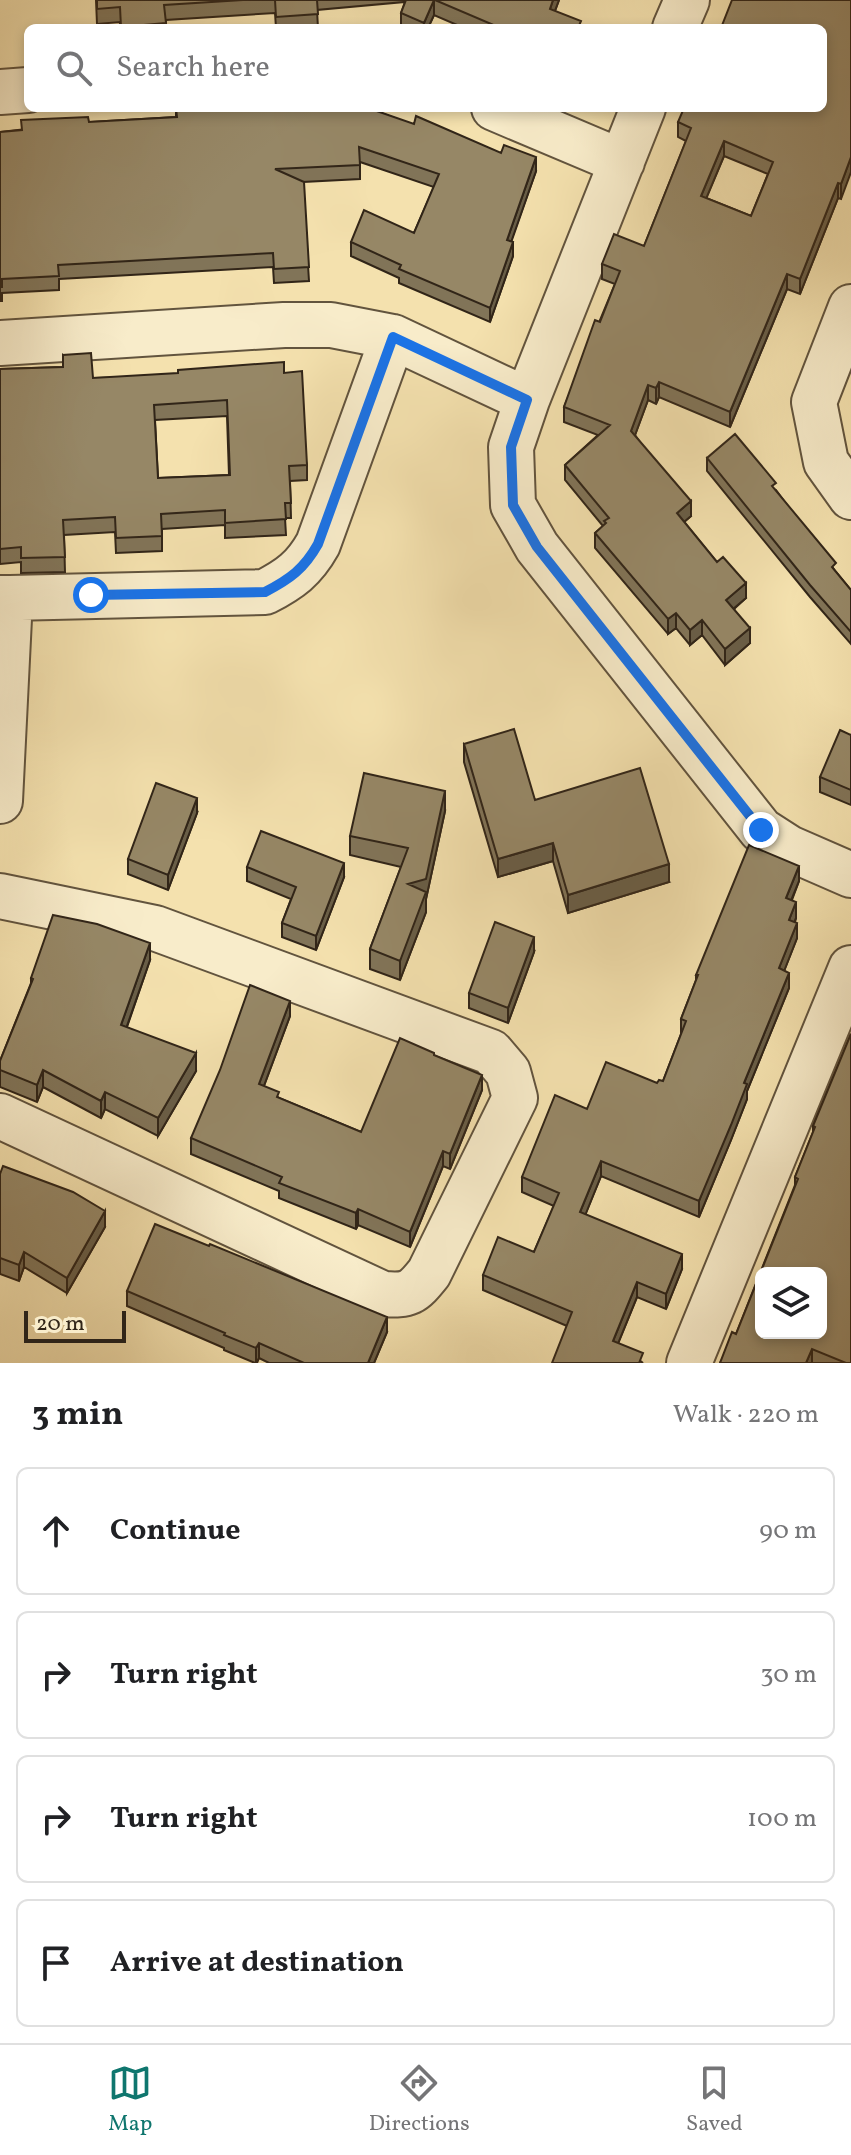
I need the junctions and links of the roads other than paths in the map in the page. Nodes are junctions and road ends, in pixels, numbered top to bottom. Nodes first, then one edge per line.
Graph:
1 (687, 0) edge
2 (677, 24) edge
3 (24, 90) edge
4 (0, 92) edge
5 (503, 112) edge
6 (641, 112) edge
7 (622, 162) junction
8 (851, 307) edge
9 (393, 337) junction
10 (0, 343) edge
11 (527, 400) junction
12 (851, 497) edge
13 (5, 598) edge
14 (0, 801) edge
15 (851, 875) edge
16 (0, 896) edge
17 (851, 968) edge
18 (0, 1116) edge
19 (689, 1363) edge

1 - 2 street
3 - 4 street
5 - 7 street
6 - 7 street
7 - 11 street
8 - 12 street
9 - 10 street
9 - 11 street
9 - 13 street
11 - 15 street
13 - 14 street
16 - 18 street
17 - 19 street

